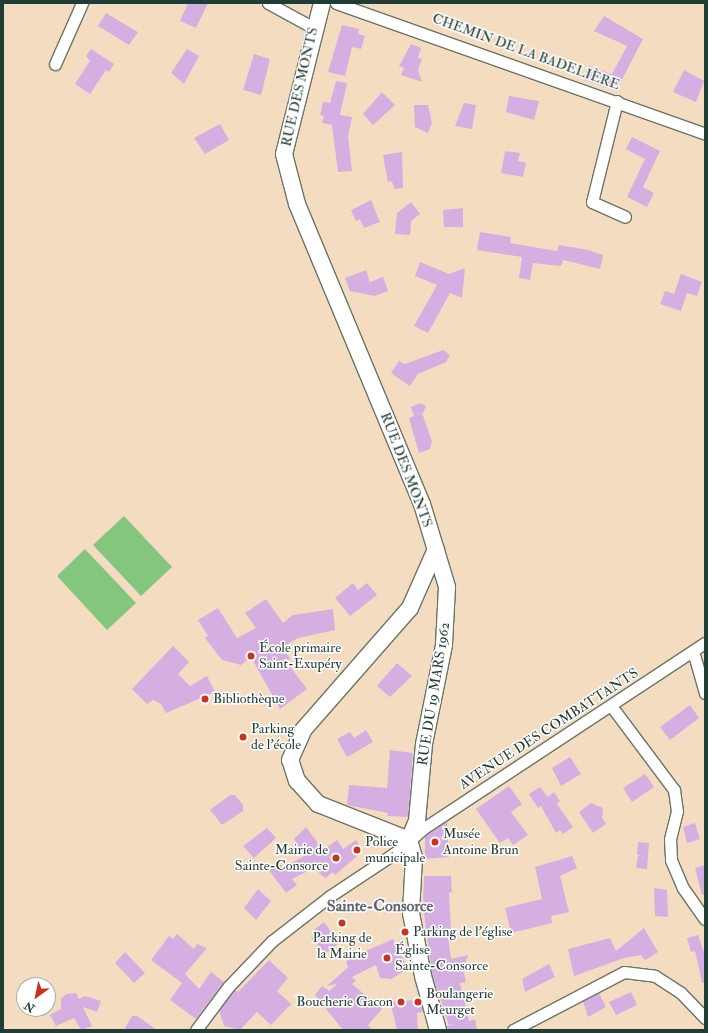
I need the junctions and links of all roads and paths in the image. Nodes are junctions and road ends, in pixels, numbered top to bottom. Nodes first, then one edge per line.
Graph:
1 (82, 3) edge
2 (268, 3) edge
3 (322, 3) edge
4 (336, 3) edge
5 (314, 28) junction
6 (54, 64) dead end
7 (617, 101) junction
8 (705, 134) edge
9 (625, 217) dead end
10 (436, 549) junction
11 (418, 597) junction
12 (447, 601) junction
13 (705, 643) edge
14 (693, 652) junction
15 (705, 693) edge
16 (612, 707) junction
17 (409, 840) junction
18 (705, 919) edge
19 (705, 1018) edge
20 (196, 1030) edge
21 (438, 1030) edge
22 (513, 1030) edge

1 - 6 street
2 - 5 street
3 - 5 street, RUE DES MONTS
4 - 7 street, CHEMIN DE LA BADELIÈRE
5 - 10 street, RUE DES MONTS
7 - 8 street, CHEMIN DE LA BADELIÈRE
7 - 9 street
10 - 11 street
10 - 12 street, RUE DU 19 MARS 1962
11 - 12 street
11 - 17 street
12 - 17 street, RUE DU 19 MARS 1962
13 - 14 street, AVENUE DES COMBATTANTS
14 - 15 street
14 - 16 street, AVENUE DES COMBATTANTS
16 - 17 street, AVENUE DES COMBATTANTS
16 - 18 street
17 - 20 street, AVENUE DES COMBATTANTS
17 - 21 street
19 - 22 street

